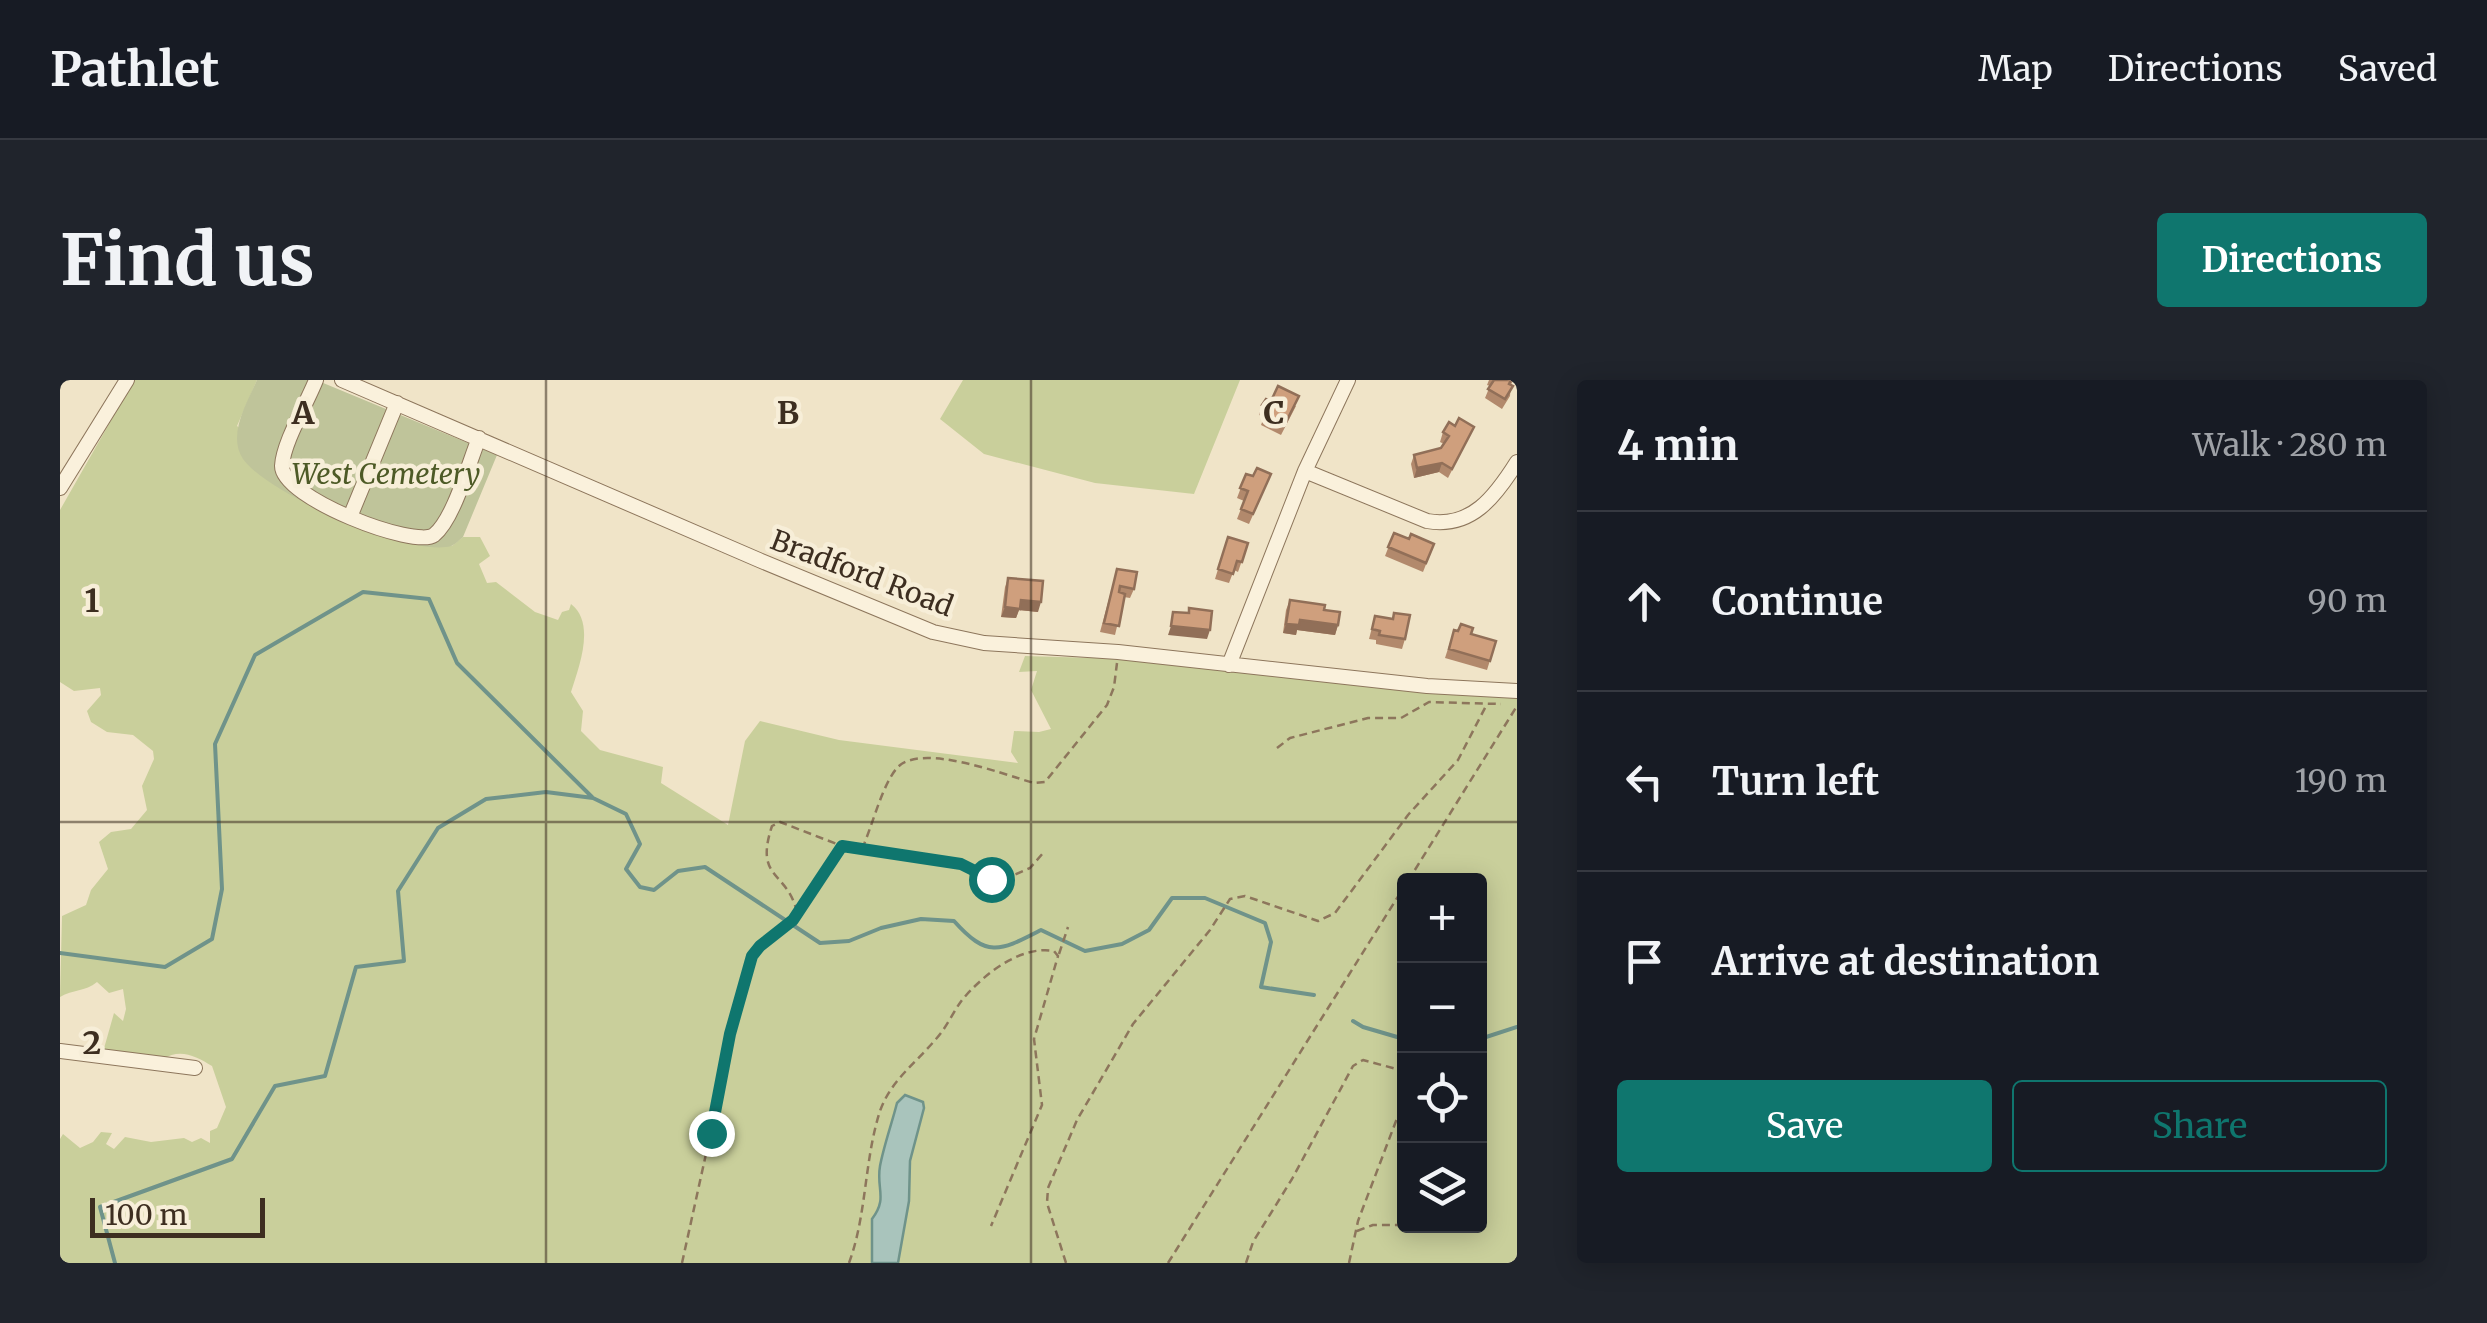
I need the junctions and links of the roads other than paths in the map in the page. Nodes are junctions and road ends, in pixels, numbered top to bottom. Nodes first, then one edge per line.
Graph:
1 (127, 380) edge
2 (316, 380) edge
3 (342, 380) edge
4 (1348, 380) edge
5 (397, 403) junction
6 (479, 438) junction
7 (1517, 462) edge
8 (1305, 471) junction
9 (60, 488) edge
10 (350, 517) junction
11 (1229, 665) junction
12 (1517, 691) edge
13 (60, 1051) edge
14 (195, 1068) dead end

1 - 9 street
2 - 10 street
3 - 5 street, Bradford Road
4 - 8 street
5 - 6 street, Bradford Road
5 - 10 street
6 - 10 street
6 - 11 street, Bradford Road
7 - 8 street
8 - 11 street
11 - 12 street, Bradford Road
13 - 14 street

